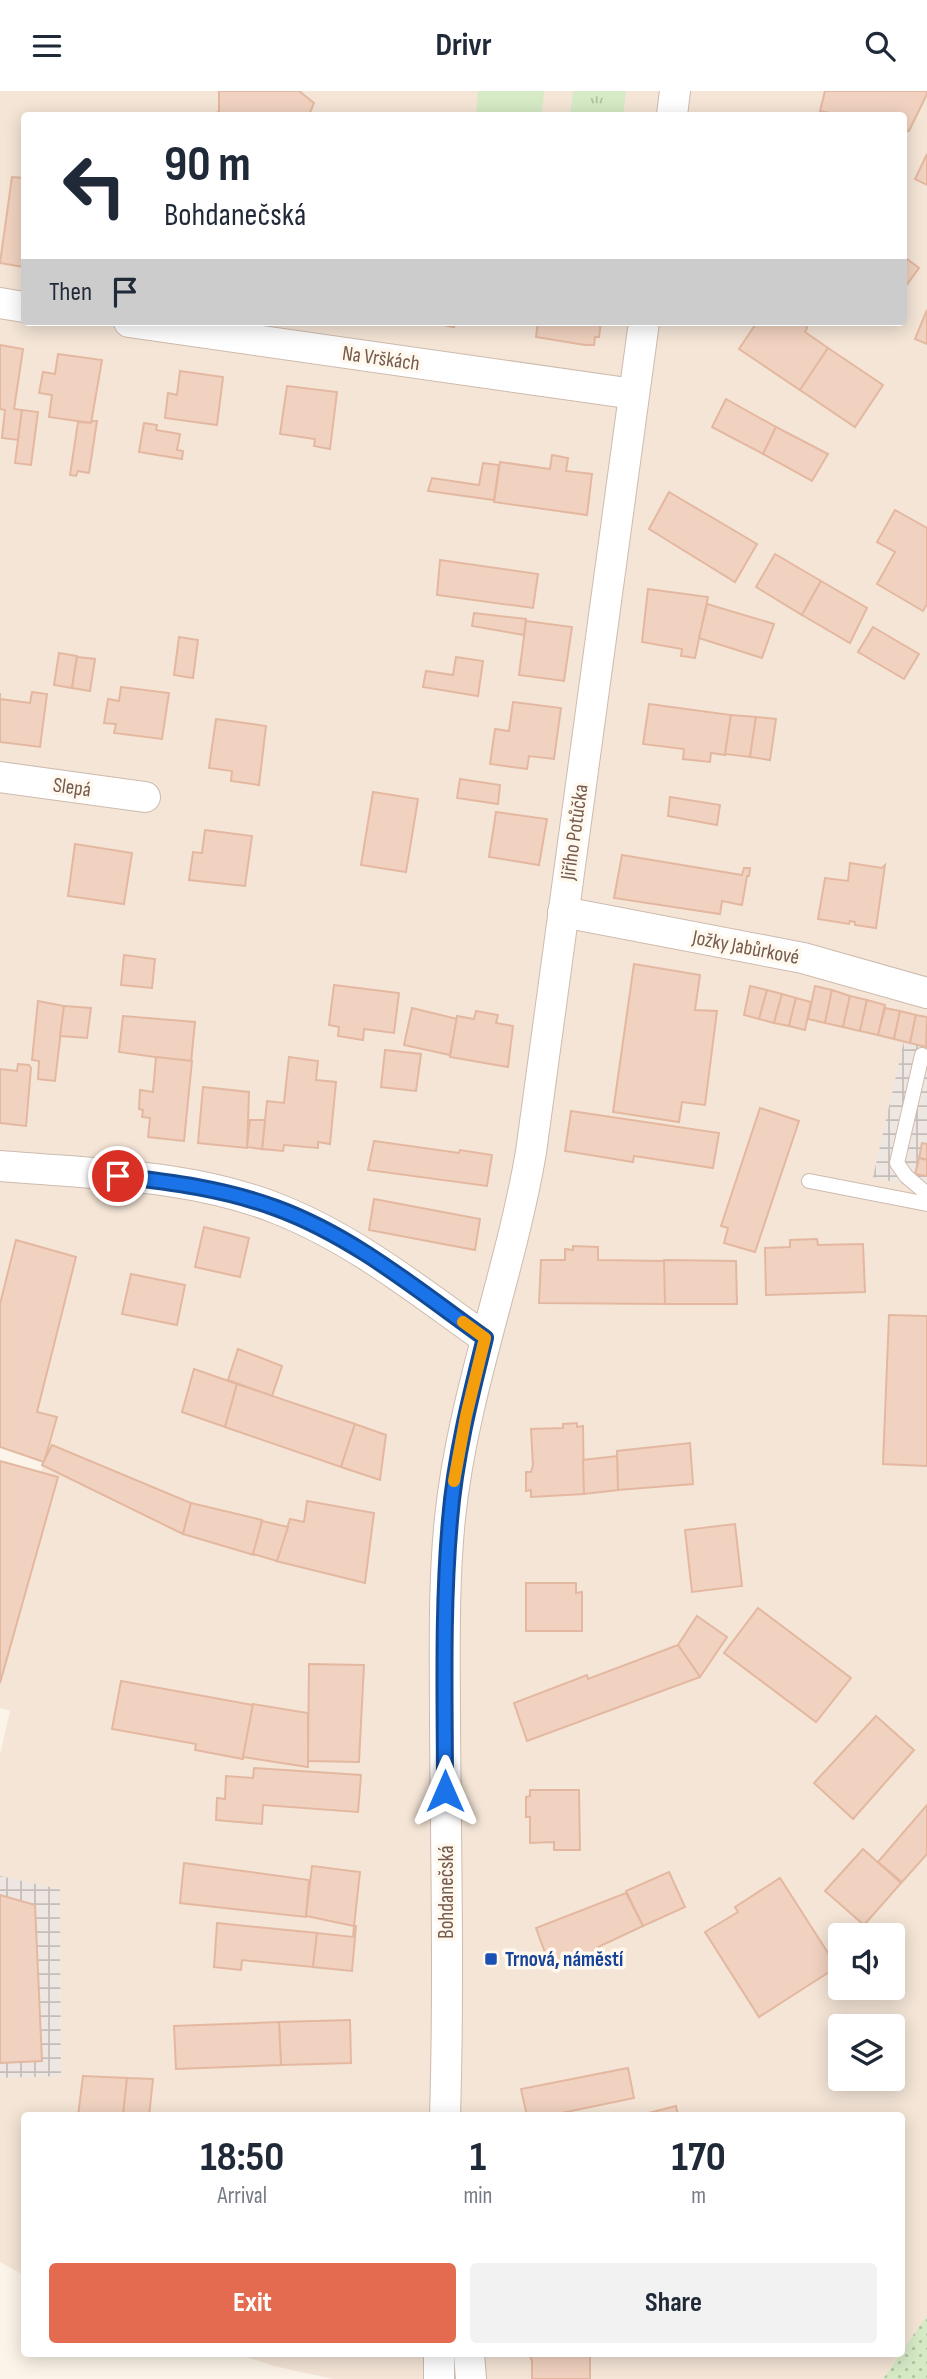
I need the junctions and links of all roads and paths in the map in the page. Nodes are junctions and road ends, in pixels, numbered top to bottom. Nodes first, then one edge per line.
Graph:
1 (675, 91) edge
2 (672, 112) edge
3 (0, 303) edge
4 (21, 306) edge
5 (157, 326) edge
6 (643, 326) edge
7 (634, 394) junction
8 (0, 777) edge
9 (145, 797) dead end
10 (563, 912) junction
11 (927, 993) edge
12 (922, 1055) dead end
13 (0, 1166) edge
14 (808, 1181) dead end
15 (927, 1193) edge
16 (927, 1204) edge
17 (485, 1338) junction
18 (446, 2052) junction
19 (444, 2112) edge
20 (450, 2112) edge
21 (439, 2357) edge
22 (469, 2357) edge
23 (439, 2379) edge
24 (471, 2379) edge

1 - 2 street
3 - 4 street
5 - 7 street, Na Vrškách
6 - 7 street, Jiřího Potůčka
7 - 10 street, Jiřího Potůčka
8 - 9 street, Slepá
10 - 11 street, Jožky Jabůrkové
10 - 17 street, Jiřího Potůčka
12 - 15 lane
13 - 17 street
14 - 16 lane
17 - 18 street, Bohdanečská
18 - 19 street, Bohdanečská
18 - 20 street, Bohdanečská
21 - 23 street
22 - 24 street

